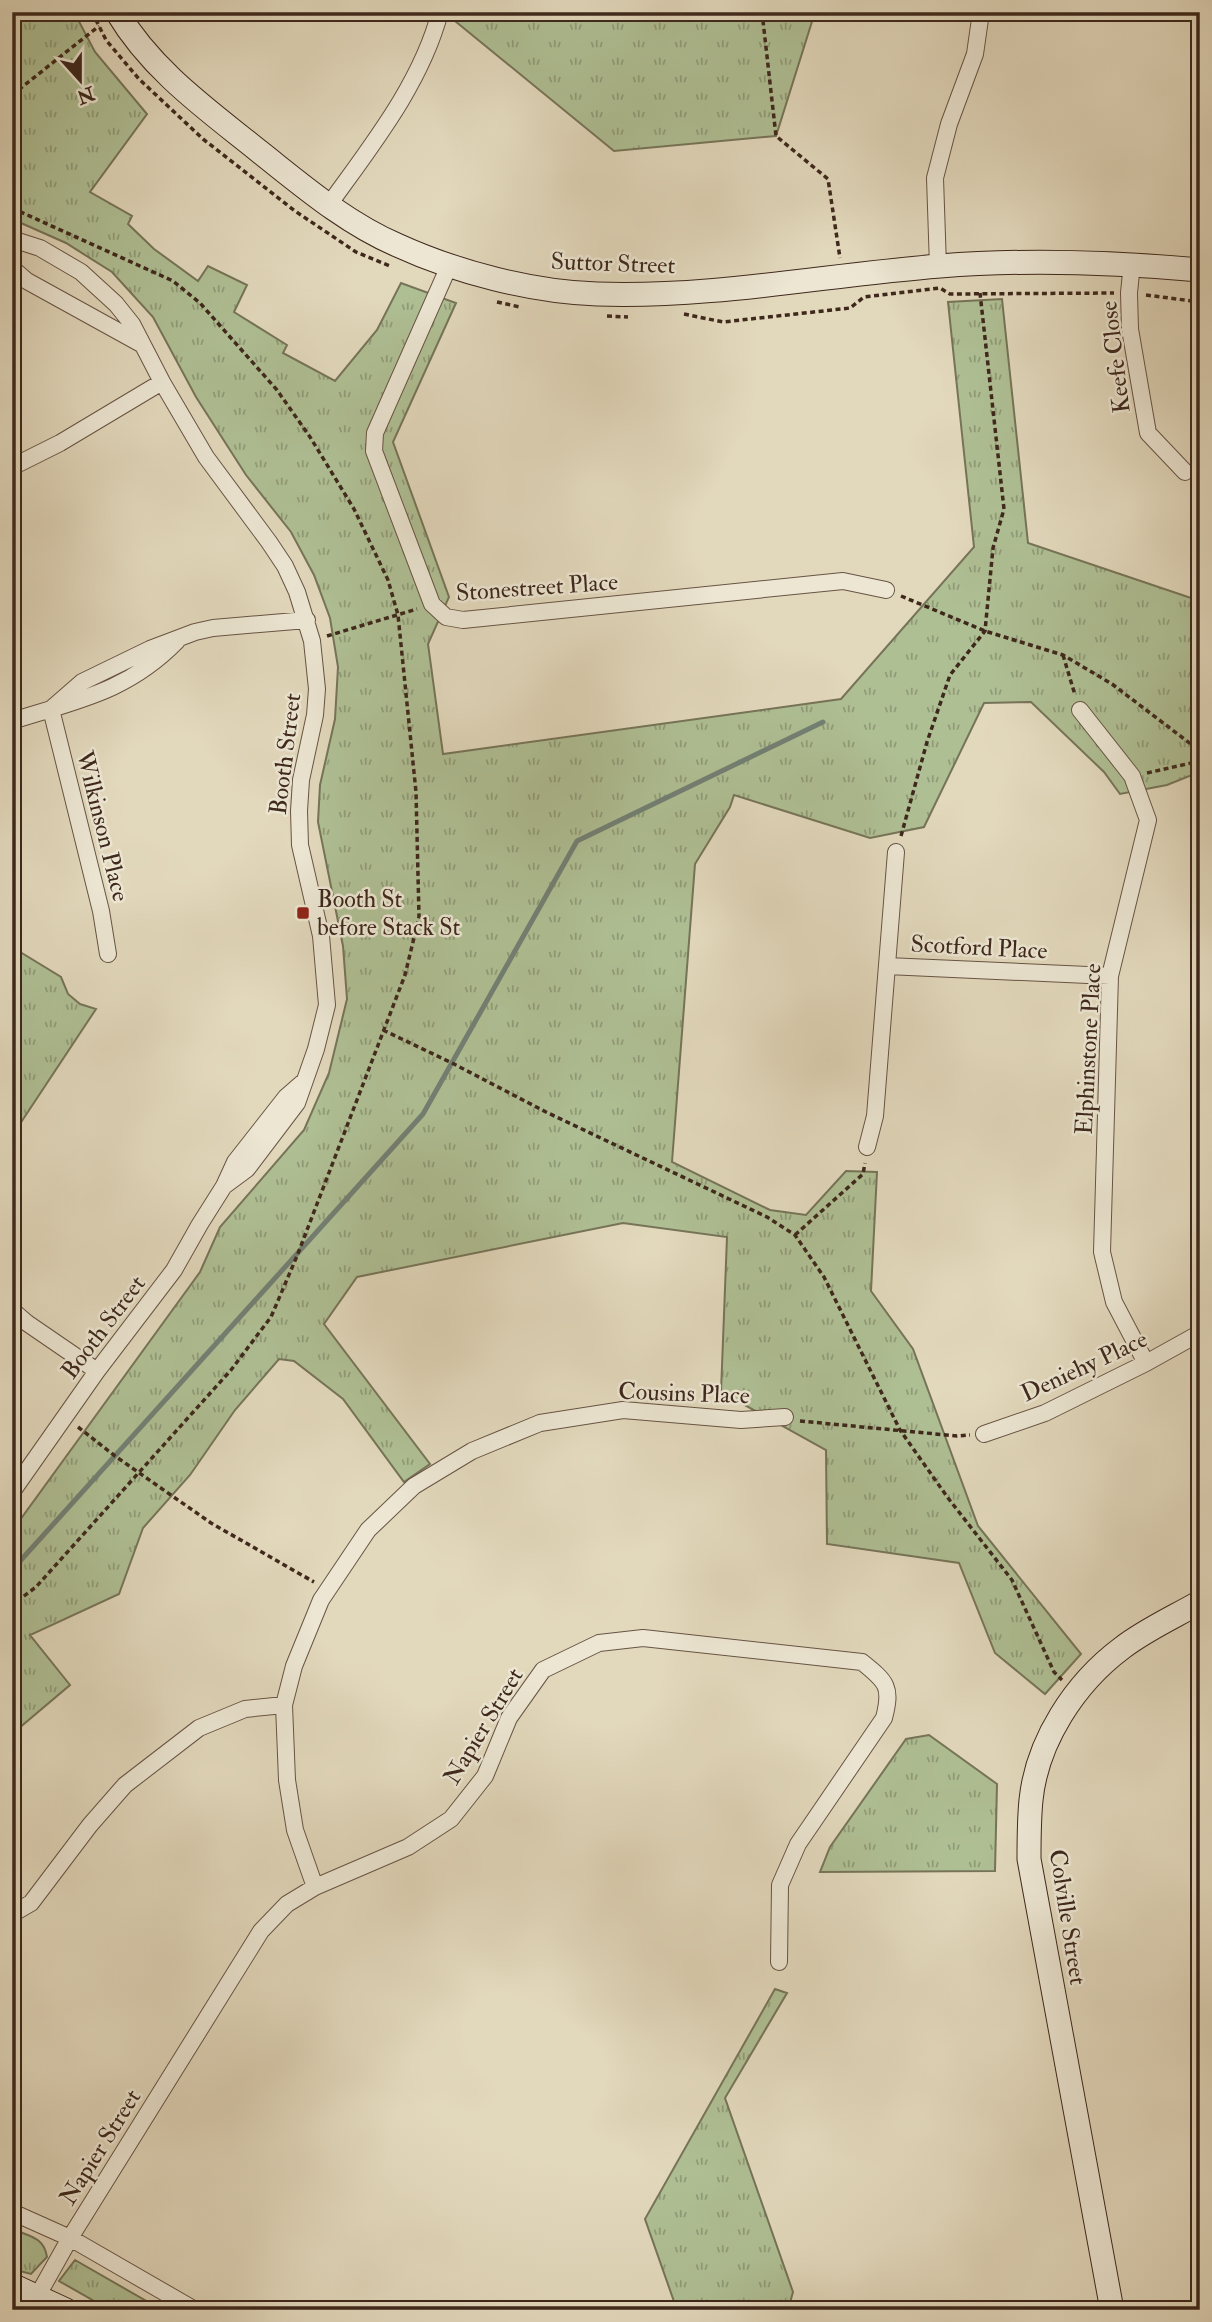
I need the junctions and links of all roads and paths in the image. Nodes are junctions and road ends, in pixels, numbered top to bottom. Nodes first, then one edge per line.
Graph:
1 (92, 12) edge
2 (117, 12) edge
3 (440, 12) edge
4 (762, 12) edge
5 (981, 12) edge
6 (99, 26) junction
7 (12, 95) edge
8 (328, 206) junction
9 (12, 208) edge
10 (12, 239) edge
11 (1132, 263) junction
12 (449, 266) junction
13 (938, 266) junction
14 (392, 267) dead end
15 (12, 268) edge
16 (1200, 270) edge
17 (843, 277) junction
18 (980, 293) junction
19 (1129, 293) junction
20 (486, 299) dead end
21 (1200, 302) edge
22 (522, 307) dead end
23 (673, 315) dead end
24 (596, 316) dead end
25 (633, 316) dead end
26 (145, 346) junction
27 (162, 382) junction
28 (12, 467) edge
29 (1185, 472) dead end
30 (886, 590) joint
31 (432, 604) junction
32 (398, 615) junction
33 (307, 620) junction
34 (985, 631) junction
35 (312, 641) junction
36 (1063, 655) junction
37 (51, 709) junction
38 (1080, 710) joint
39 (12, 721) edge
40 (1200, 751) edge
41 (1200, 761) edge
42 (1132, 776) junction
43 (897, 852) joint
44 (108, 954) dead end
45 (887, 966) junction
46 (1110, 976) junction
47 (383, 1030) junction
48 (867, 1147) joint
49 (795, 1236) junction
50 (12, 1310) edge
51 (1200, 1332) edge
52 (1146, 1363) junction
53 (97, 1371) junction
54 (65, 1417) junction
55 (785, 1417) joint
56 (900, 1430) junction
57 (984, 1434) joint
58 (139, 1472) junction
59 (12, 1492) edge
60 (328, 1590) junction
61 (1200, 1602) edge
62 (12, 1605) edge
63 (1076, 1694) junction
64 (284, 1705) junction
65 (315, 1887) junction
66 (12, 1913) edge
67 (779, 1962) dead end
68 (12, 2212) edge
69 (70, 2238) junction
70 (12, 2285) edge
71 (38, 2295) junction
72 (65, 2310) edge
73 (195, 2310) edge
74 (1112, 2310) edge

1 - 6 path
2 - 8 street, Suttor Street
3 - 8 street
4 - 17 path
5 - 13 street
6 - 7 path
6 - 14 path
8 - 12 street, Suttor Street
9 - 32 path
10 - 26 street, Booth Street
11 - 13 street, Suttor Street
11 - 16 street, Suttor Street
11 - 19 street, Keefe Close
12 - 17 street, Suttor Street
12 - 31 street, Stonestreet Place
13 - 17 street, Suttor Street
15 - 26 street
18 - 19 path
18 - 23 path
18 - 34 path
19 - 21 path
19 - 29 street, Keefe Close
20 - 22 path
24 - 25 path
26 - 27 street, Booth Street
27 - 28 street
27 - 33 street, Booth Street
30 - 31 street, Stonestreet Place
30 - 34 path
31 - 32 path
32 - 35 path
32 - 47 path
33 - 35 street, Booth Street
33 - 37 street
34 - 36 path
34 - 43 path
35 - 53 street, Booth Street
36 - 38 path
36 - 40 path
37 - 39 street
37 - 44 street, Wilkinson Place
38 - 42 street, Elphinstone Place
41 - 42 path
42 - 46 street, Elphinstone Place
43 - 45 street, Scotford Place
45 - 46 street, Scotford Place
45 - 48 street, Scotford Place
46 - 52 street, Elphinstone Place
47 - 49 path
47 - 58 path
48 - 49 path
49 - 56 path
50 - 53 street
51 - 52 street, Deniehy Place
52 - 57 street, Deniehy Place
53 - 54 street, Booth Street
54 - 58 path
54 - 59 street, Booth Street
55 - 56 path
55 - 60 street, Cousins Place
56 - 57 path
56 - 63 path
58 - 60 path
58 - 62 path
60 - 64 street, Cousins Place
61 - 63 street, Colville Street
63 - 74 street, Colville Street
64 - 65 street, Cousins Place
64 - 66 street
65 - 67 street, Napier Street
65 - 69 street, Napier Street
68 - 69 street
69 - 71 street, Napier Street
69 - 73 street
70 - 71 street
71 - 72 street

